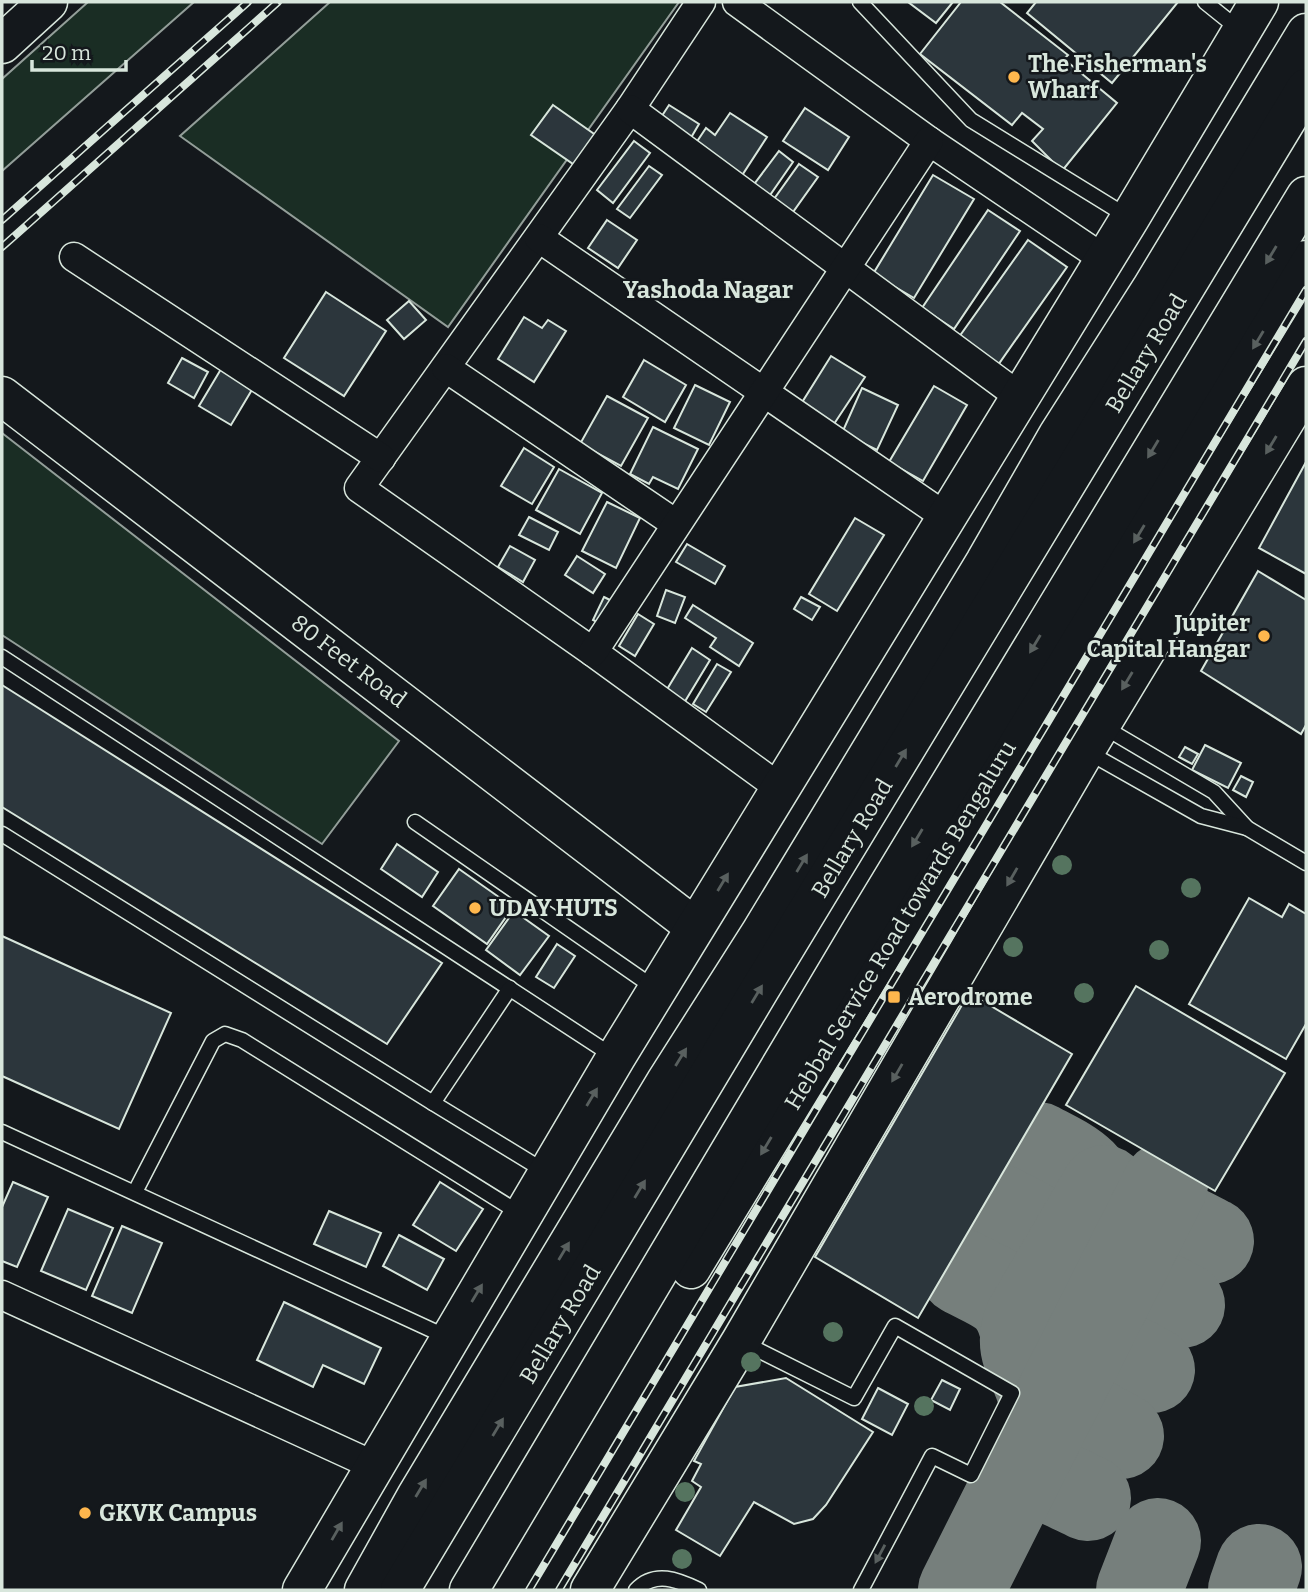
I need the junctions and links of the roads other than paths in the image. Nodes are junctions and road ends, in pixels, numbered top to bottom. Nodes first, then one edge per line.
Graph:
1 (48, 2) edge
2 (701, 2) edge
3 (737, 2) edge
4 (860, 2) edge
5 (1205, 2) edge
6 (1251, 17) edge
7 (1306, 33) edge
8 (2, 44) edge
9 (1306, 88) edge
10 (630, 109) junction
11 (929, 141) junction
12 (1306, 196) edge
13 (1130, 218) junction
14 (539, 238) junction
15 (74, 257) dead end
16 (1104, 259) junction
17 (1306, 260) edge
18 (846, 268) junction
19 (446, 368) junction
20 (1306, 386) edge
21 (764, 391) junction
22 (2, 396) edge
23 (1020, 397) junction
24 (381, 458) junction
25 (946, 517) junction
26 (676, 524) junction
27 (593, 652) junction
28 (2, 657) edge
29 (1093, 738) junction
30 (780, 788) junction
31 (415, 822) dead end
32 (1247, 828) junction
33 (2, 834) edge
34 (1306, 863) edge
35 (695, 927) junction
36 (510, 988) junction
37 (657, 990) junction
38 (616, 1057) junction
39 (433, 1103) junction
40 (2, 1132) edge
41 (547, 1173) junction
42 (135, 1192) junction
43 (523, 1215) junction
44 (2, 1295) edge
45 (450, 1339) junction
46 (741, 1341) junction
47 (375, 1466) junction
48 (302, 1590) edge
49 (364, 1590) edge
50 (400, 1590) edge
51 (469, 1590) edge
52 (496, 1590) edge
53 (590, 1590) edge
54 (636, 1590) edge
55 (699, 1590) edge
56 (861, 1590) edge

1 - 8 main road
2 - 10 street
3 - 11 street
4 - 13 lane
5 - 6 lane
6 - 13 main road
49 -> 7 main road
50 -> 9 main road, Bellary Road
10 - 14 street
10 - 18 street
11 - 16 street
11 - 18 street
12 -> 51 main road
13 - 16 main road
14 - 19 street
14 - 21 street
15 - 24 street
16 - 23 main road
17 -> 52 main road, Hebbal Service Road towards Bengaluru
18 - 21 street
18 - 23 street
19 - 24 street
19 - 26 street
20 -> 29 main road
21 - 25 street
21 - 26 street
22 - 35 main road, 80 Feet Road
23 - 25 main road
24 - 27 street
25 - 30 main road
26 - 27 street
27 - 30 street
28 - 36 lane
29 - 32 lane
29 - 32 lane
29 -> 46 main road
35 -> 30 main road
31 - 37 lane
32 - 34 lane
33 - 39 lane
35 - 37 main road
36 - 38 lane
36 - 39 lane
37 - 38 main road
41 -> 38 main road
39 - 41 lane
40 - 42 lane
41 - 43 main road
42 - 43 lane
42 - 45 lane
45 -> 43 main road
44 - 47 street
45 - 47 main road
46 - 53 main road
46 -> 56 lane
48 -> 47 main road
54 - 55 lane

